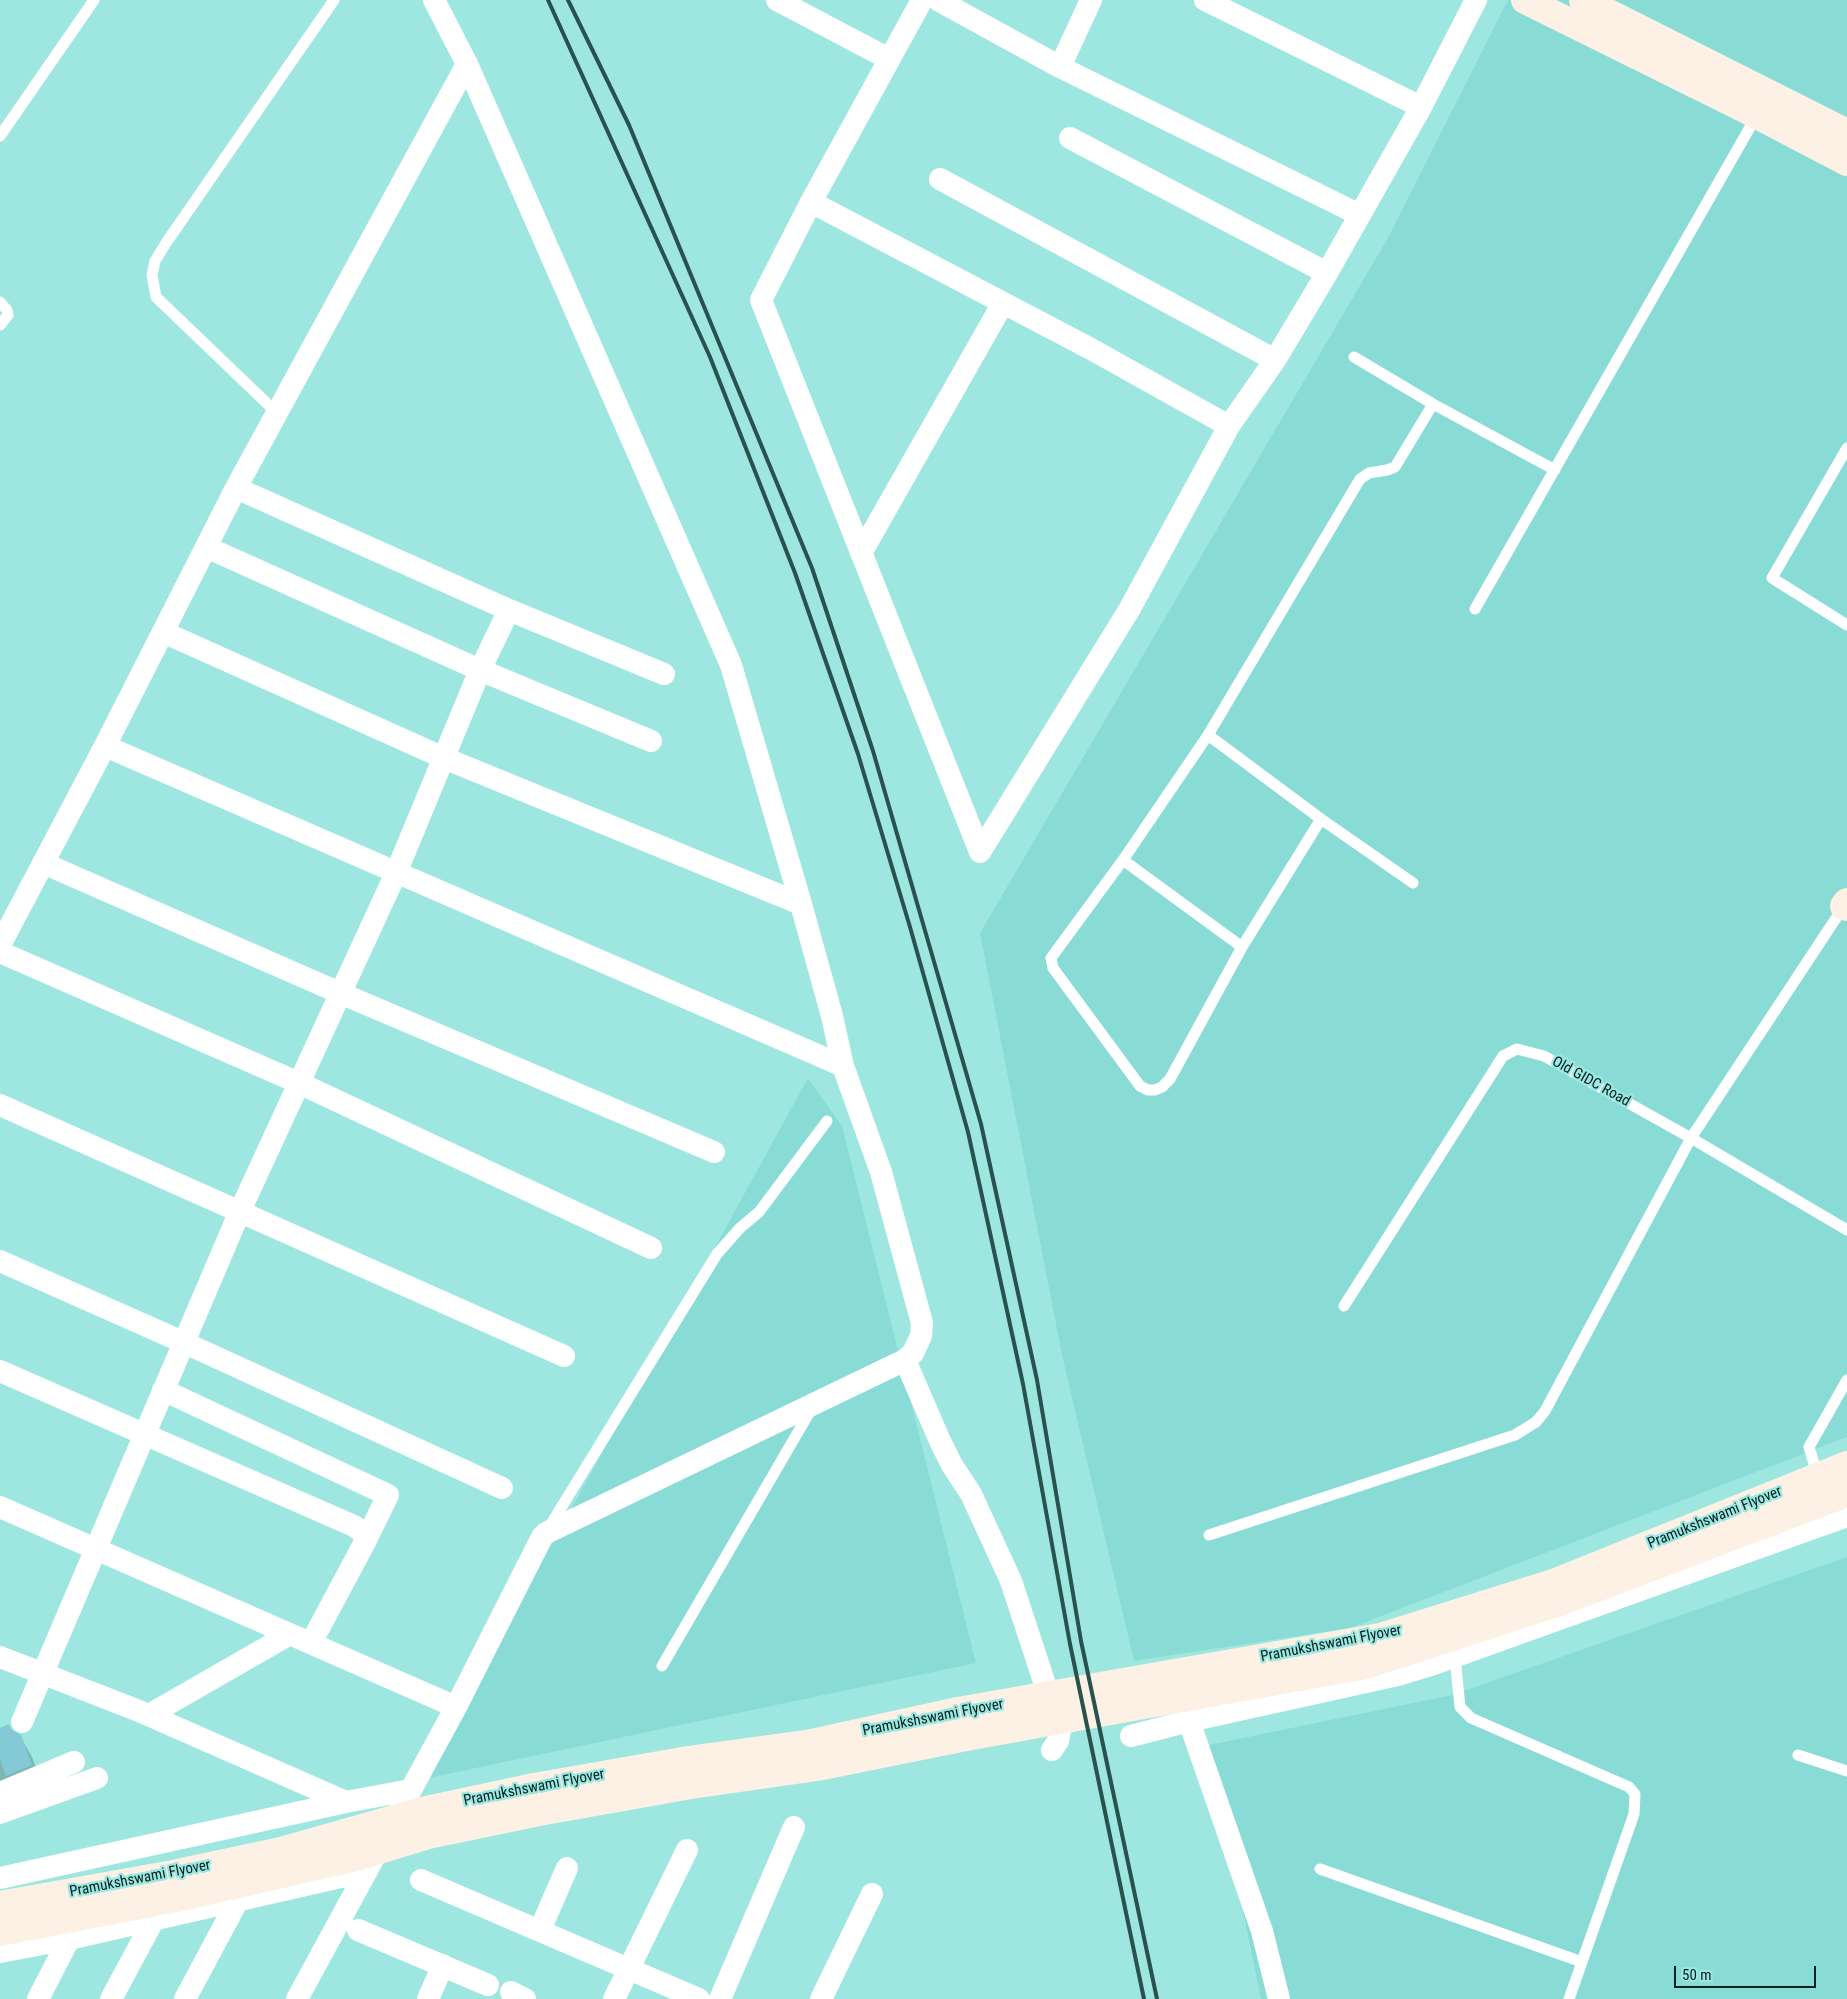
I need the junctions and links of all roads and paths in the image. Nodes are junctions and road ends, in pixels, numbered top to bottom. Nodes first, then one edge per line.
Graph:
1 (94, 0) edge
2 (334, 0) edge
3 (434, 0) edge
4 (778, 0) edge
5 (922, 0) edge
6 (938, 0) edge
7 (1091, 0) edge
8 (1205, 0) edge
9 (1476, 0) edge
10 (1525, 0) edge
11 (1582, 0) edge
12 (889, 60) junction
13 (467, 64) junction
14 (1060, 67) junction
15 (1421, 107) junction
16 (1757, 115) junction
17 (1847, 134) edge
18 (0, 136) edge
19 (1070, 138) dead end
20 (1847, 162) edge
21 (940, 179) dead end
22 (811, 202) junction
23 (1360, 214) junction
24 (1327, 273) junction
25 (0, 302) edge
26 (1003, 303) junction
27 (0, 325) edge
28 (1354, 357) dead end
29 (1275, 360) junction
30 (1433, 404) junction
31 (277, 413) junction
32 (1229, 426) junction
33 (1847, 448) edge
34 (1555, 470) junction
35 (236, 488) junction
36 (206, 547) junction
37 (861, 553) junction
38 (1475, 609) dead end
39 (509, 610) junction
40 (1847, 625) edge
41 (163, 632) junction
42 (480, 670) junction
43 (664, 674) dead end
44 (1208, 734) junction
45 (651, 741) dead end
46 (105, 746) junction
47 (444, 758) junction
48 (1321, 819) junction
49 (1123, 860) junction
50 (44, 862) junction
51 (396, 873) junction
52 (1413, 883) dead end
53 (801, 904) junction
54 (1846, 905) edge
55 (0, 945) edge
56 (1242, 947) junction
57 (0, 952) edge
58 (340, 993) junction
59 (843, 1066) junction
60 (299, 1083) junction
61 (0, 1105) edge
62 (827, 1121) dead end
63 (1691, 1138) junction
64 (714, 1152) dead end
65 (240, 1211) junction
66 (1847, 1230) edge
67 (651, 1248) dead end
68 (0, 1261) edge
69 (1344, 1306) dead end
70 (185, 1343) junction
71 (564, 1356) dead end
72 (905, 1360) junction
73 (0, 1371) edge
74 (1847, 1380) edge
75 (163, 1390) junction
76 (815, 1403) junction
77 (146, 1434) junction
78 (1847, 1465) edge
79 (502, 1488) dead end
80 (1830, 1490) edge
81 (0, 1507) edge
82 (1839, 1519) edge
83 (546, 1533) junction
84 (1209, 1535) dead end
85 (366, 1540) junction
86 (96, 1548) junction
87 (290, 1634) junction
88 (311, 1643) junction
89 (0, 1657) edge
90 (1455, 1657) junction
91 (662, 1666) dead end
92 (42, 1674) junction
93 (456, 1707) junction
94 (149, 1715) junction
95 (1189, 1721) junction
96 (22, 1722) dead end
97 (1131, 1736) dead end
98 (1052, 1750) dead end
99 (1798, 1755) dead end
100 (74, 1762) dead end
101 (1847, 1771) edge
102 (97, 1778) dead end
103 (410, 1790) junction
104 (0, 1793) edge
105 (346, 1802) junction
106 (0, 1813) edge
107 (794, 1827) dead end
108 (687, 1850) dead end
109 (567, 1868) dead end
110 (1320, 1870) dead end
111 (367, 1871) junction
112 (0, 1878) edge
113 (421, 1880) dead end
114 (872, 1894) dead end
115 (238, 1900) junction
116 (0, 1905) edge
117 (154, 1919) junction
118 (358, 1930) dead end
119 (540, 1930) junction
120 (0, 1932) edge
121 (69, 1939) junction
122 (0, 1952) edge
123 (1582, 1962) junction
124 (443, 1965) junction
125 (628, 1968) junction
126 (488, 1985) dead end
127 (38, 1999) edge
128 (112, 1999) edge
129 (185, 1999) edge
130 (297, 1999) edge
131 (428, 1999) edge
132 (614, 1999) edge
133 (699, 1999) edge
134 (720, 1999) edge
135 (821, 1999) edge
136 (1279, 1999) edge
137 (1569, 1999) edge

1 - 18 lane
2 - 31 lane
3 - 13 street
4 - 12 street
5 - 12 street
6 - 14 street
7 - 14 street
8 - 15 street
9 - 15 street
10 - 16 main road
11 - 17 main road
12 - 22 street
13 - 31 street
13 - 53 street
14 - 23 street
15 - 23 street
16 - 20 main road
16 - 34 lane
19 - 24 street
21 - 29 street
22 - 26 street
22 - 37 street
23 - 24 street
24 - 29 street
25 - 27 lane
26 - 32 street
26 - 37 street
28 - 30 lane
29 - 32 street
30 - 34 lane
30 - 44 lane
31 - 35 street
32 - 37 street
33 - 40 lane
34 - 38 lane
35 - 36 street
35 - 39 street
36 - 41 street
36 - 42 street
39 - 42 street
39 - 43 street
41 - 46 street
41 - 47 street
42 - 45 street
42 - 47 street
44 - 48 lane
44 - 49 lane
46 - 50 street
46 - 51 street
47 - 51 street
47 - 53 street
48 - 52 lane
48 - 56 lane
49 - 56 lane
49 - 56 lane
50 - 55 street
50 - 58 street
51 - 58 street
51 - 59 street
53 - 59 street
54 - 63 lane
57 - 60 street
58 - 60 street
58 - 64 street
59 - 72 street
60 - 65 street
60 - 67 street
61 - 65 street
62 - 83 lane
63 - 66 lane, Old GIDC Road
63 - 69 lane, Old GIDC Road
63 - 84 lane
65 - 70 street
65 - 71 street
68 - 70 street
70 - 75 street
70 - 79 street
72 - 76 street
72 - 98 street
73 - 77 street
74 - 80 lane
75 - 77 street
75 - 85 street
76 - 83 street
76 - 91 lane
77 - 85 street
77 - 86 street
78 - 116 main road, Pramukshswami Flyover
80 - 82 lane
80 - 120 main road, Pramukshswami Flyover
81 - 86 street
82 - 90 street
83 - 93 street
85 - 88 street
86 - 87 street
86 - 92 street
87 - 88 street
87 - 94 street
88 - 93 street
89 - 92 street
90 - 95 street
90 - 123 lane
92 - 94 street
92 - 96 street
93 - 103 street
94 - 105 street
95 - 97 street
95 - 136 street
99 - 101 lane
100 - 104 street
102 - 106 street
103 - 105 street
103 - 111 street
105 - 112 street
107 - 134 street
108 - 125 street
109 - 119 street
110 - 123 lane
111 - 115 street
111 - 130 street
113 - 119 street
114 - 135 street
115 - 117 street
115 - 129 street
117 - 121 street
117 - 128 street
118 - 124 street
119 - 125 street
121 - 122 street
121 - 127 street
123 - 137 lane
124 - 126 street
124 - 131 street
125 - 132 street
125 - 133 street

